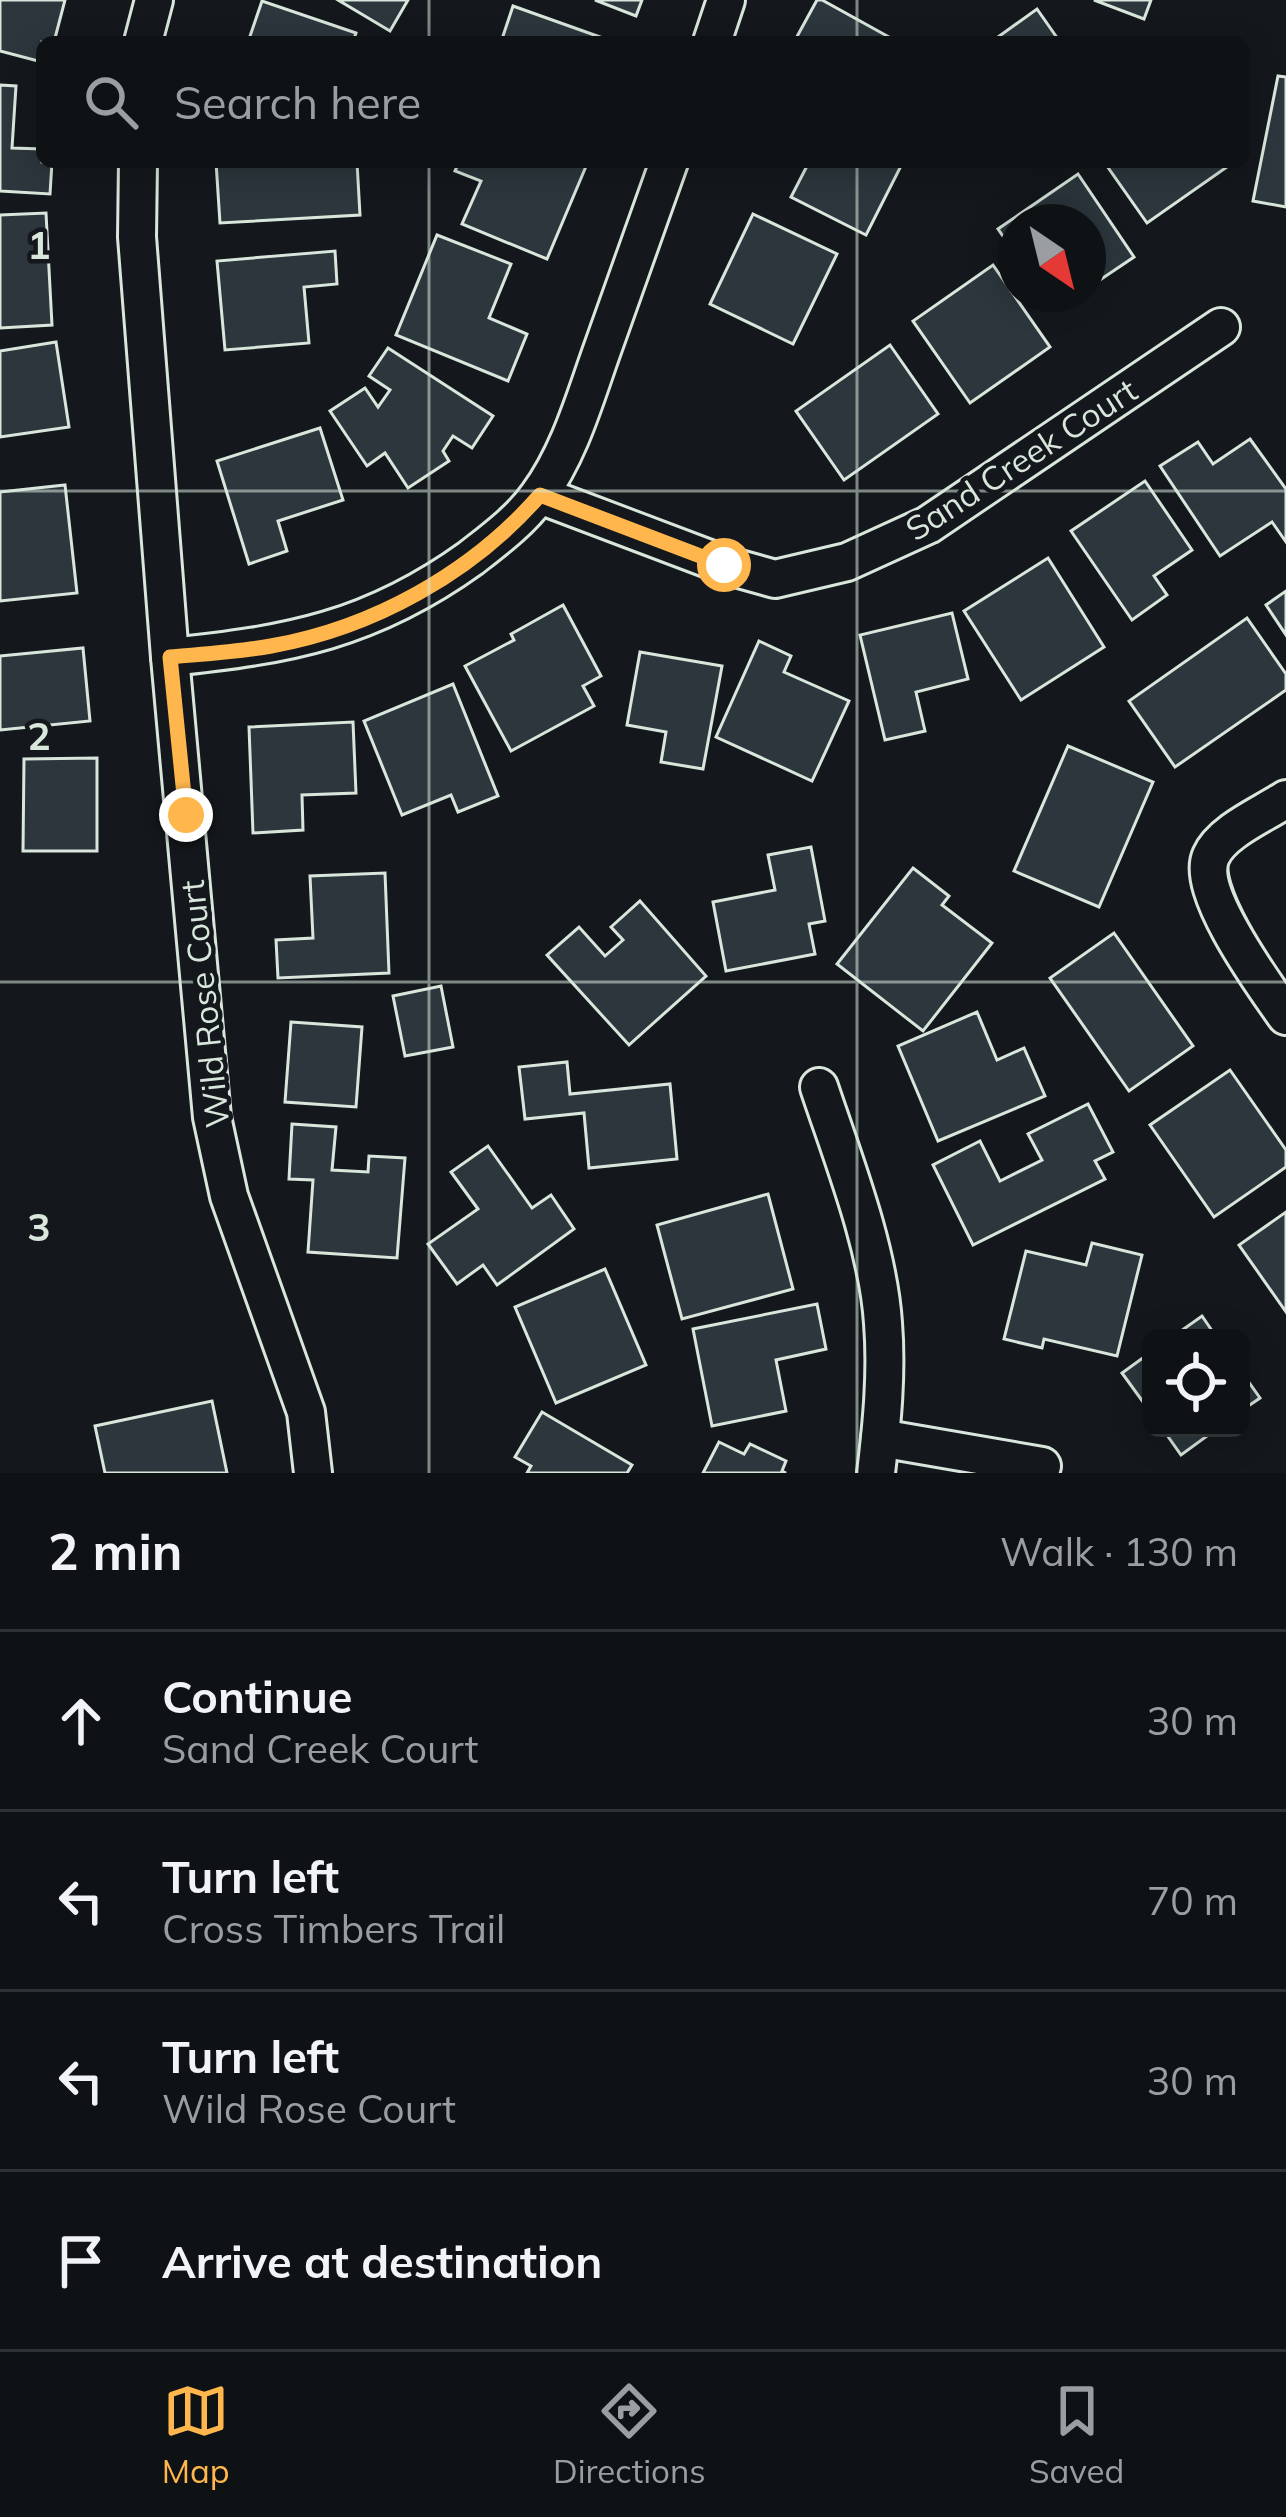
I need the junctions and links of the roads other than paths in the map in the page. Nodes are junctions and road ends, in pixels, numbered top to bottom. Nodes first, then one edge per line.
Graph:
1 (154, 0) edge
2 (727, 0) edge
3 (145, 36) edge
4 (714, 36) edge
5 (138, 168) edge
6 (667, 168) edge
7 (1221, 327) dead end
8 (540, 495) junction
9 (170, 657) junction
10 (1286, 799) edge
11 (1286, 1016) edge
12 (819, 1087) dead end
13 (878, 1455) edge
14 (1042, 1466) dead end
15 (313, 1473) edge

1 - 3 street
2 - 4 street
5 - 9 street, Wild Rose Court
6 - 8 street
7 - 8 street, Sand Creek Court
8 - 9 street
9 - 15 street, Wild Rose Court
10 - 11 street
12 - 13 street
13 - 14 street

